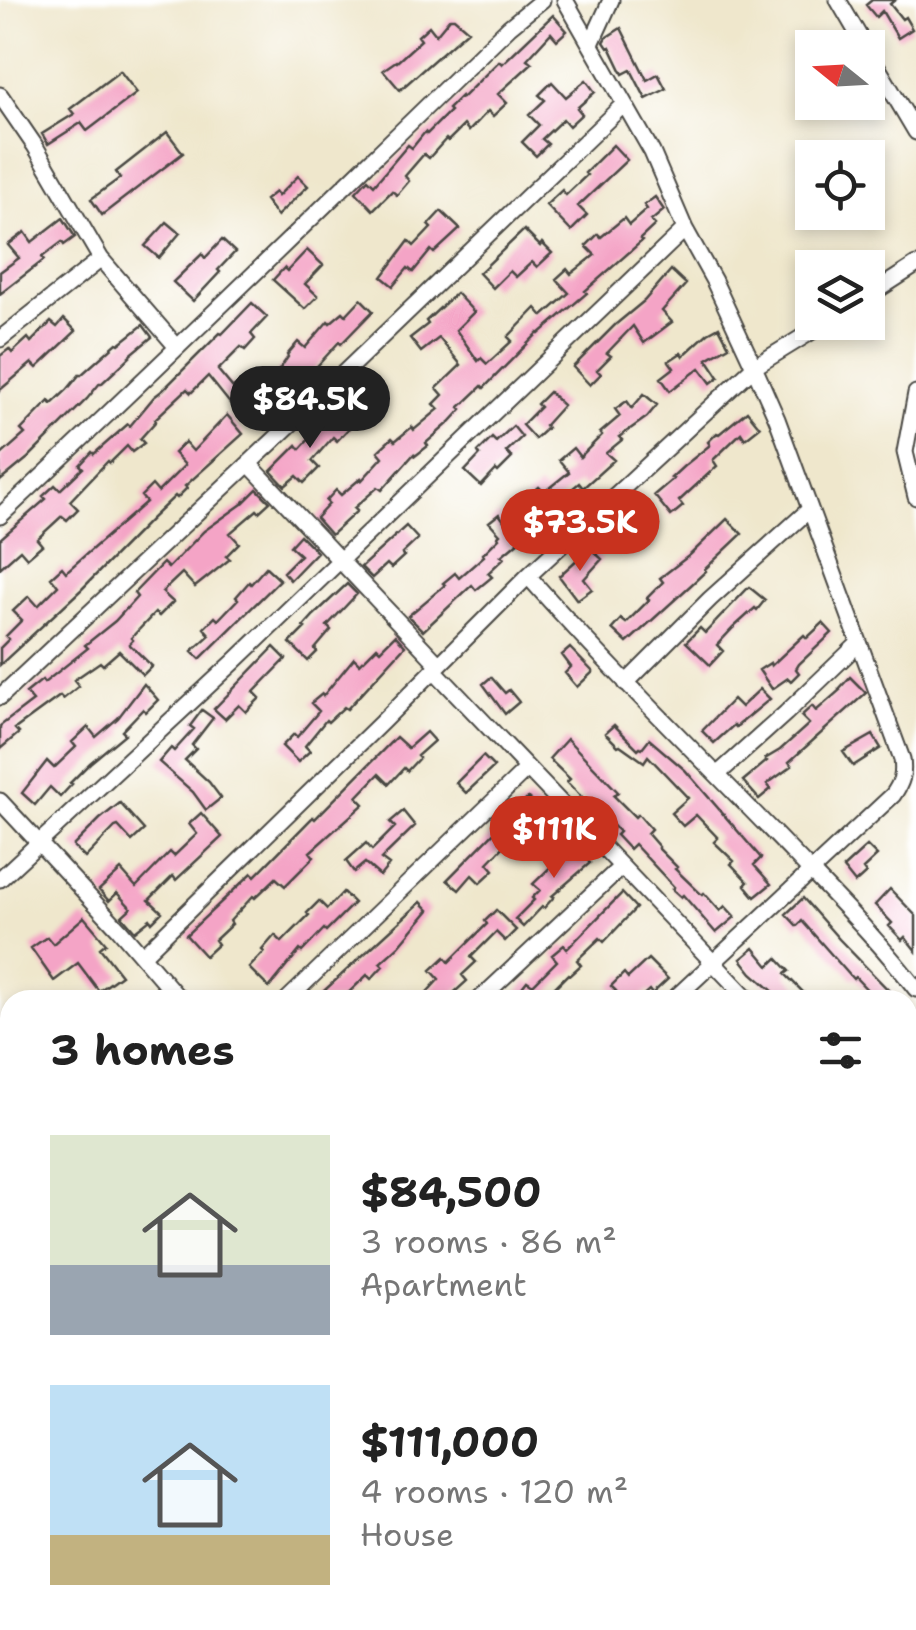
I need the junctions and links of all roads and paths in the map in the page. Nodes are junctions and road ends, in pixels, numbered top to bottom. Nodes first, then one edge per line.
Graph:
1 (542, 0) edge
2 (564, 0) edge
3 (612, 0) edge
4 (838, 0) edge
5 (855, 30) edge
6 (591, 44) junction
7 (885, 81) edge
8 (0, 95) edge
9 (624, 104) junction
10 (916, 132) edge
11 (685, 229) junction
12 (101, 259) junction
13 (916, 265) edge
14 (885, 285) edge
15 (0, 339) edge
16 (798, 340) edge
17 (177, 346) junction
18 (754, 367) junction
19 (916, 393) edge
20 (249, 464) junction
21 (916, 497) edge
22 (810, 508) junction
23 (0, 516) edge
24 (339, 561) junction
25 (528, 576) junction
26 (859, 643) junction
27 (437, 668) junction
28 (626, 683) junction
29 (0, 697) edge
30 (527, 769) junction
31 (718, 774) junction
32 (0, 802) edge
33 (39, 841) junction
34 (621, 867) junction
35 (810, 871) junction
36 (0, 879) edge
37 (142, 956) junction
38 (713, 961) junction
39 (916, 989) edge
40 (171, 990) edge
41 (297, 990) edge
42 (490, 990) edge
43 (683, 990) edge
44 (740, 990) edge

1 - 17 street
2 - 6 street
3 - 6 street
4 - 5 street
6 - 9 street
7 - 10 street
8 - 12 street
9 - 11 street
9 - 20 street
11 - 18 street
11 - 24 street
12 - 15 street
12 - 17 street
13 - 14 street
16 - 18 street
17 - 23 street
18 - 22 street
18 - 25 street
19 - 21 street
20 - 24 street
20 - 29 street
22 - 26 street
22 - 28 street
24 - 27 street
24 - 33 street
25 - 27 street
25 - 28 street
26 - 31 street
26 - 35 street
27 - 30 street
27 - 37 street
28 - 31 street
30 - 34 street
30 - 41 street
31 - 35 street
32 - 33 street
33 - 36 street
33 - 37 street
34 - 38 street
34 - 42 street
35 - 38 street
35 - 39 street
37 - 40 street
38 - 43 street
38 - 44 street

